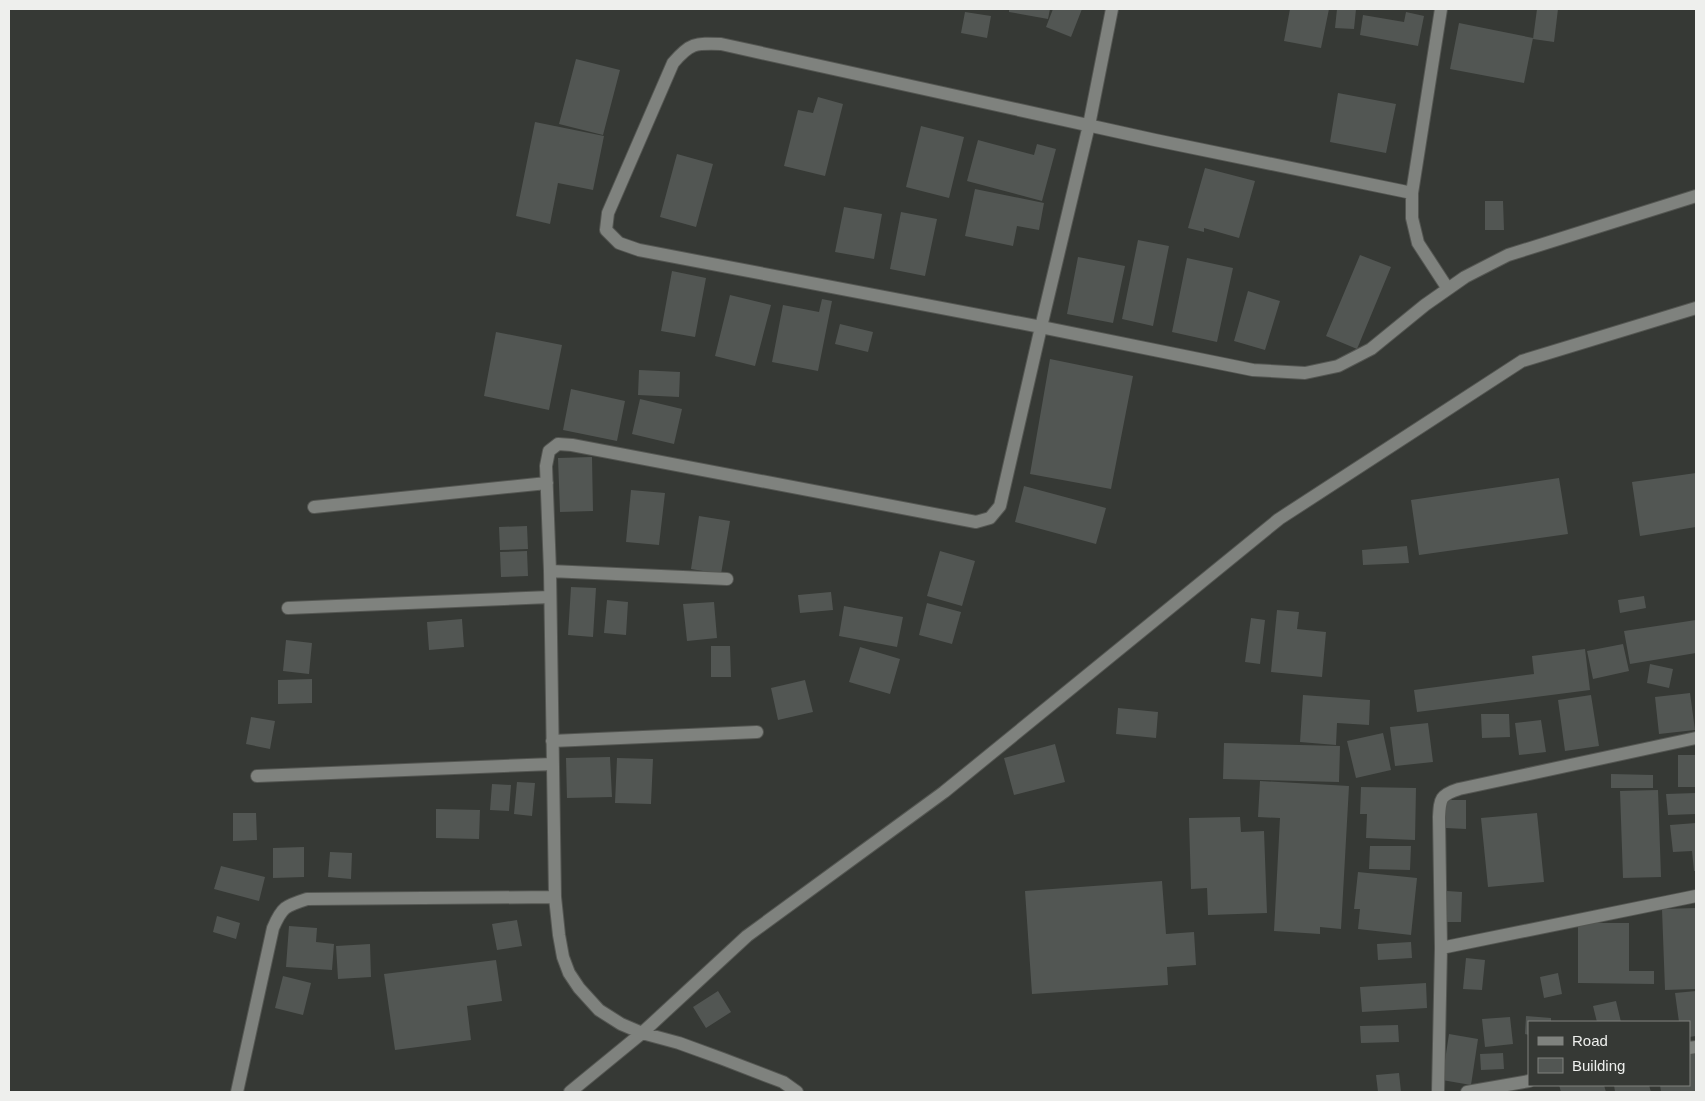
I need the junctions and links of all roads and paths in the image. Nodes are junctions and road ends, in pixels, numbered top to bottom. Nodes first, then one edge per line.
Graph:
1 (1112, 9) edge
2 (1441, 9) edge
3 (1089, 126) junction
4 (1412, 193) junction
5 (1696, 196) edge
6 (1448, 289) junction
7 (1696, 308) edge
8 (1041, 327) junction
9 (546, 484) junction
10 (314, 507) dead end
11 (550, 571) junction
12 (727, 579) dead end
13 (550, 597) junction
14 (288, 608) dead end
15 (757, 732) dead end
16 (1696, 738) edge
17 (552, 741) junction
18 (553, 764) junction
19 (257, 776) dead end
20 (1696, 896) edge
21 (555, 897) junction
22 (1441, 948) junction
23 (642, 1033) junction
24 (1528, 1081) edge
25 (783, 1087) edge
26 (237, 1092) edge
27 (570, 1092) edge
28 (797, 1092) edge
29 (1438, 1092) edge
30 (1466, 1092) edge

1 - 3 street
2 - 4 street
3 - 4 street
3 - 8 street
3 - 8 street
4 - 6 street
5 - 6 street
6 - 8 street
7 - 23 street
8 - 9 street
9 - 10 street
9 - 11 street
11 - 12 street
11 - 13 street
13 - 14 street
13 - 17 street
15 - 17 street
16 - 22 street
17 - 18 street
18 - 19 street
18 - 21 street
20 - 22 street
21 - 23 street
21 - 26 street
22 - 29 street
23 - 25 street
23 - 27 street
24 - 30 street
25 - 28 street

